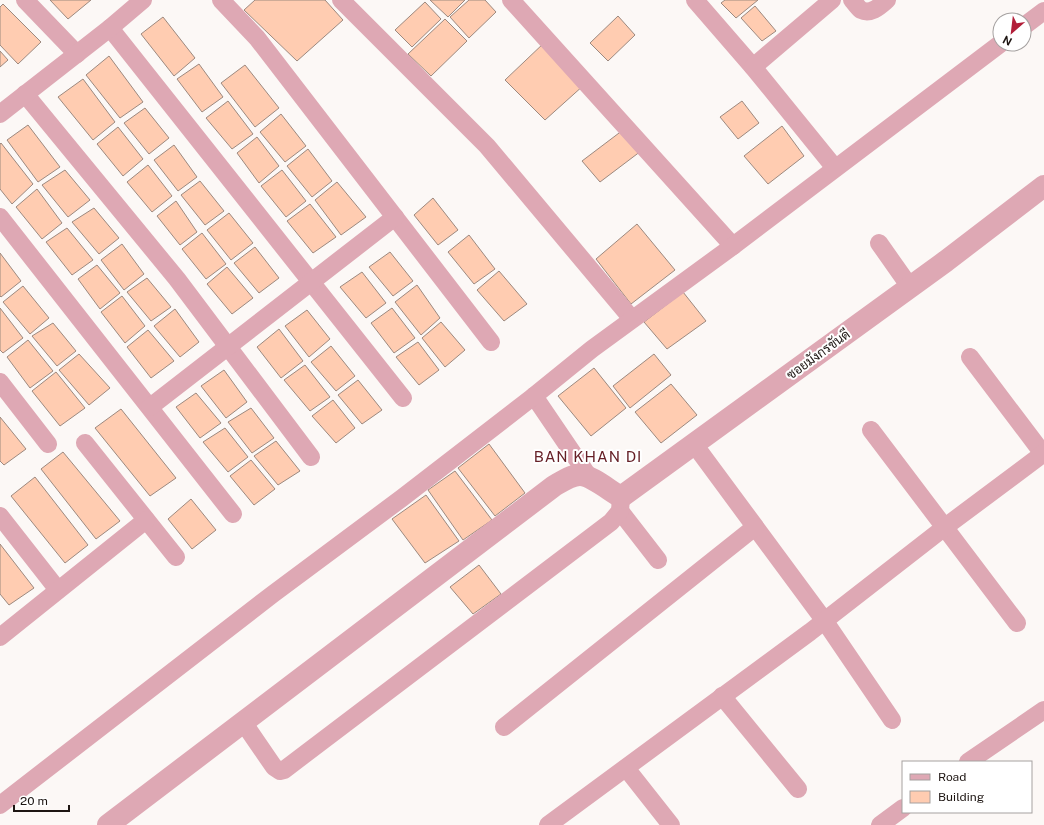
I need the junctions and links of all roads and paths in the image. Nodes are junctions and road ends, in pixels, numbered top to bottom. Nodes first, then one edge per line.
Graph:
1 (25, 0) edge
2 (144, 0) edge
3 (221, 0) edge
4 (341, 0) edge
5 (511, 0) edge
6 (695, 0) edge
7 (832, 0) edge
8 (852, 0) edge
9 (887, 0) edge
10 (1044, 11) edge
11 (1032, 20) edge
12 (110, 28) junction
13 (992, 50) edge
14 (77, 54) junction
15 (754, 67) junction
16 (25, 94) junction
17 (0, 114) edge
18 (835, 168) junction
19 (1044, 186) edge
20 (0, 216) edge
21 (395, 217) junction
22 (879, 243) dead end
23 (733, 246) junction
24 (310, 282) junction
25 (910, 287) junction
26 (632, 319) junction
27 (491, 342) dead end
28 (228, 347) junction
29 (970, 357) dead end
30 (0, 382) edge
31 (534, 396) junction
32 (403, 398) dead end
33 (150, 407) junction
34 (871, 430) dead end
35 (85, 443) dead end
36 (48, 444) dead end
37 (694, 444) junction
38 (1044, 454) edge
39 (311, 457) dead end
40 (589, 477) junction
41 (620, 504) junction
42 (233, 514) dead end
43 (0, 516) edge
44 (146, 520) junction
45 (755, 527) junction
46 (945, 527) junction
47 (176, 557) dead end
48 (658, 560) dead end
49 (58, 590) junction
50 (824, 620) junction
51 (1017, 623) dead end
52 (0, 636) edge
53 (722, 696) junction
54 (1044, 710) edge
55 (892, 720) dead end
56 (243, 722) junction
57 (504, 727) dead end
58 (969, 761) edge
59 (626, 768) junction
60 (798, 789) dead end
61 (0, 805) edge
62 (902, 809) edge
63 (108, 825) edge
64 (548, 825) edge
65 (672, 825) edge
66 (880, 825) edge

1 - 14 street
2 - 12 street
3 - 21 street
4 - 26 street
5 - 23 street
6 - 15 street
7 - 15 street
8 - 9 street
10 - 11 street
12 - 14 street
12 - 24 street
13 - 18 street
14 - 16 street
15 - 18 street
16 - 17 street
16 - 28 street
18 - 23 street
19 - 25 street, ซอยมังกรขันดี
20 - 33 street
21 - 24 street
21 - 27 street
22 - 25 street
23 - 26 street
24 - 28 street
24 - 32 street
25 - 37 street, ซอยมังกรขันดี
26 - 31 street
28 - 33 street
28 - 39 street
29 - 38 street
30 - 36 street
31 - 40 street
31 - 61 street
33 - 42 street
34 - 46 street
35 - 44 street
37 - 41 street, ซอยมังกรขันดี
37 - 45 street
38 - 46 street
40 - 41 street
40 - 56 street
41 - 48 street
41 - 56 street
43 - 49 street
44 - 47 street
44 - 49 street
45 - 50 street
45 - 57 street
46 - 50 street
46 - 51 street
49 - 52 street
50 - 53 street
50 - 55 street
53 - 59 street
53 - 60 street
54 - 58 street
56 - 63 street
59 - 64 street
59 - 65 street
62 - 66 street

